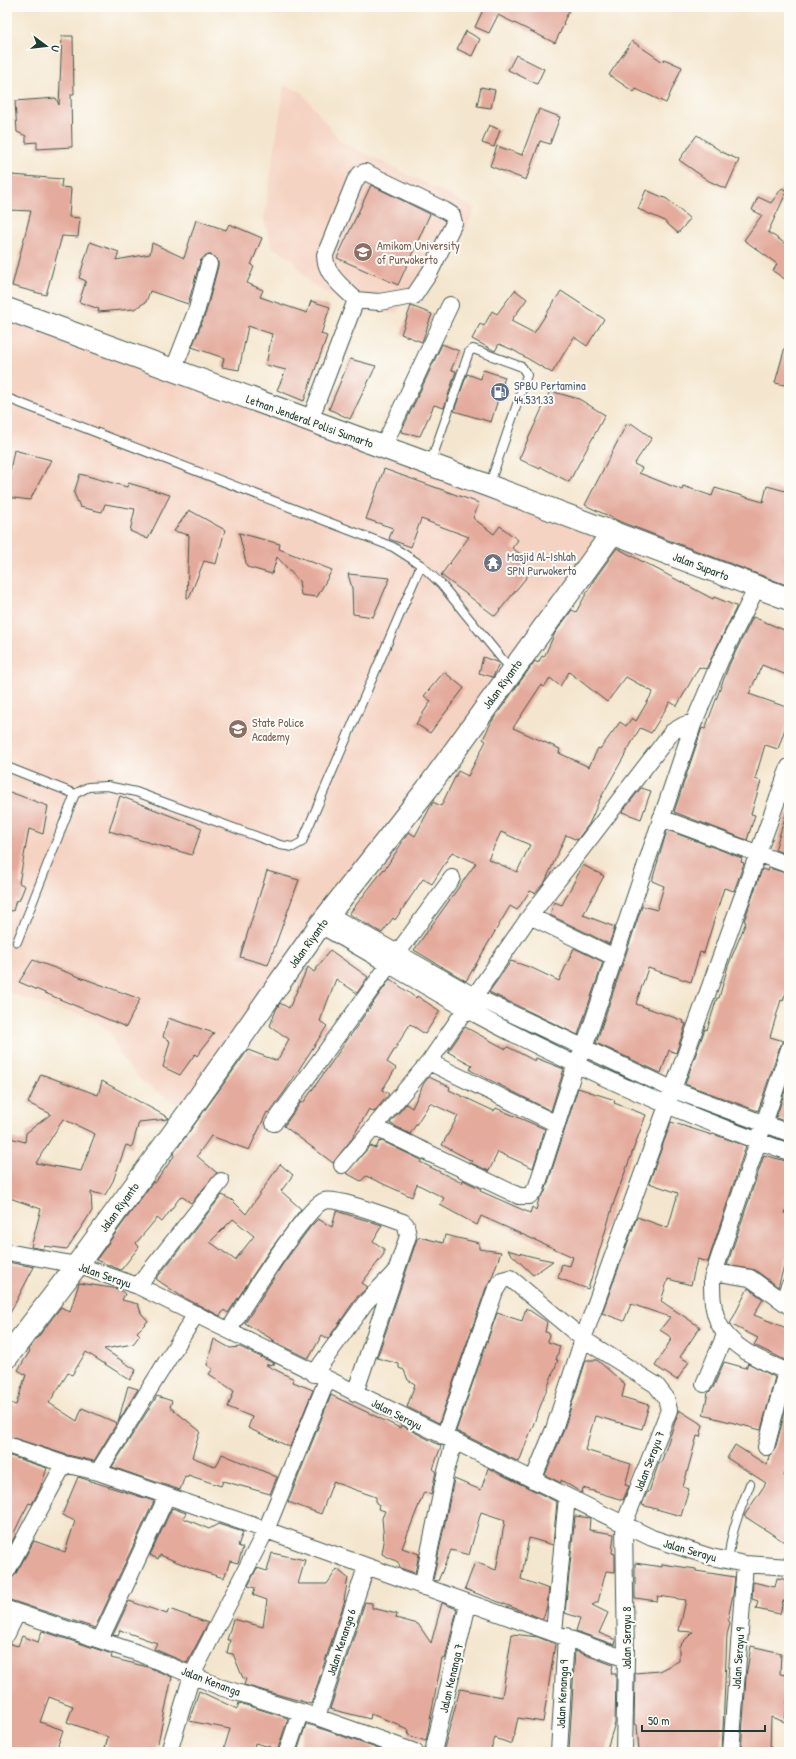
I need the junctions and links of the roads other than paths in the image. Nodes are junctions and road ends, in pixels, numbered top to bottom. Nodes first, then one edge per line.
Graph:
1 (209, 264) dead end
2 (356, 300) junction
3 (450, 305) dead end
4 (7, 310) edge
5 (173, 370) junction
6 (7, 398) edge
7 (310, 420) junction
8 (384, 448) junction
9 (430, 464) junction
10 (489, 486) junction
11 (613, 532) junction
12 (421, 565) junction
13 (757, 587) junction
14 (789, 599) edge
15 (513, 670) junction
16 (694, 722) junction
17 (7, 767) edge
18 (789, 767) edge
19 (75, 794) junction
20 (661, 818) junction
21 (758, 854) junction
22 (789, 865) edge
23 (452, 878) dead end
24 (530, 916) junction
25 (324, 919) junction
26 (17, 942) dead end
27 (614, 957) junction
28 (393, 959) junction
29 (470, 1003) junction
30 (584, 1048) junction
31 (789, 1049) edge
32 (429, 1062) junction
33 (576, 1064) junction
34 (674, 1090) junction
35 (667, 1106) junction
36 (274, 1123) dead end
37 (557, 1124) junction
38 (764, 1124) junction
39 (374, 1127) junction
40 (789, 1133) edge
41 (758, 1141) junction
42 (789, 1152) edge
43 (342, 1165) dead end
44 (221, 1181) dead end
45 (7, 1252) edge
46 (77, 1265) junction
47 (396, 1271) junction
48 (714, 1272) junction
49 (138, 1286) junction
50 (789, 1286) edge
51 (786, 1303) edge
52 (196, 1314) junction
53 (229, 1330) junction
54 (725, 1335) junction
55 (582, 1339) junction
56 (7, 1357) edge
57 (788, 1372) edge
58 (321, 1377) junction
59 (704, 1384) dead end
60 (355, 1392) junction
61 (449, 1440) junction
62 (7, 1444) edge
63 (766, 1447) dead end
64 (64, 1464) junction
65 (98, 1472) junction
66 (533, 1480) junction
67 (750, 1484) dead end
68 (167, 1496) junction
69 (567, 1497) junction
70 (624, 1524) junction
71 (266, 1530) junction
72 (729, 1561) junction
73 (745, 1564) junction
74 (366, 1567) junction
75 (789, 1567) edge
76 (7, 1571) edge
77 (422, 1587) junction
78 (468, 1604) junction
79 (12, 1611) edge
80 (7, 1634) edge
81 (560, 1634) junction
82 (100, 1640) junction
83 (626, 1659) junction
84 (192, 1675) junction
85 (300, 1713) junction
86 (317, 1717) junction
87 (169, 1752) edge
88 (287, 1752) edge
89 (415, 1752) edge
90 (433, 1752) edge
91 (559, 1752) edge
92 (624, 1752) edge
93 (731, 1752) edge

1 - 5 street
2 - 2 street
2 - 7 street
3 - 8 street
4 - 5 street, Letnan Jenderal Polisi Sumarto
5 - 7 street, Letnan Jenderal Polisi Sumarto
6 - 12 lane
7 - 8 street, Letnan Jenderal Polisi Sumarto
8 - 9 street, Letnan Jenderal Polisi Sumarto
9 - 10 street, Letnan Jenderal Polisi Sumarto
9 - 10 lane
10 - 11 street, Letnan Jenderal Polisi Sumarto
11 - 13 street, Jalan Suparto
11 - 15 street, Jalan Riyanto
12 - 15 lane
12 - 19 lane
13 - 14 street, Jalan Suparto
13 - 16 street
15 - 25 street, Jalan Riyanto
16 - 20 street
16 - 24 street
17 - 19 lane
18 - 21 street
19 - 26 lane
20 - 21 street
20 - 27 street
21 - 22 street
21 - 34 street
23 - 28 street
24 - 27 street
24 - 29 street
25 - 28 street
25 - 46 street, Jalan Riyanto
27 - 30 street
28 - 29 street
28 - 36 street
29 - 30 street
29 - 32 street
29 - 33 street
30 - 33 street
30 - 34 street
31 - 38 street
32 - 37 street
32 - 39 street
33 - 35 street
33 - 37 street
34 - 35 street
34 - 38 street
35 - 41 street
35 - 55 street
37 - 39 street
38 - 40 street
38 - 41 street
39 - 43 street
41 - 42 street
41 - 48 street
44 - 49 street
45 - 46 street, Jalan Serayu
46 - 49 street, Jalan Serayu
46 - 56 street, Jalan Riyanto
47 - 53 street
47 - 58 street
47 - 60 street
48 - 51 street
48 - 54 street
49 - 52 street, Jalan Serayu
50 - 51 street
52 - 53 street, Jalan Serayu
52 - 65 street
53 - 58 street, Jalan Serayu
54 - 57 street
54 - 59 street
55 - 61 street
55 - 66 street
55 - 70 street, Jalan Serayu 7
57 - 63 street
58 - 60 street, Jalan Serayu
58 - 71 street
60 - 61 street, Jalan Serayu
61 - 66 street, Jalan Serayu
61 - 77 street
62 - 64 street
64 - 65 street
64 - 76 street
65 - 68 street
66 - 69 street, Jalan Serayu
67 - 72 lane
68 - 71 street
68 - 82 street
69 - 70 street, Jalan Serayu
69 - 81 street, Jalan Kenanga 9
70 - 72 street, Jalan Serayu
70 - 83 street, Jalan Serayu 8
71 - 74 street
71 - 84 street
72 - 73 street, Jalan Serayu
73 - 75 street, Jalan Serayu
73 - 93 street, Jalan Serayu 9
74 - 77 street
74 - 86 street, Jalan Kenanga 6
77 - 78 street
78 - 81 street
78 - 90 street, Jalan Kenanga 7
79 - 80 street
79 - 82 street, Jalan Kenanga
81 - 83 street
81 - 91 street, Jalan Kenanga 9
82 - 84 street, Jalan Kenanga
83 - 92 street, Jalan Serayu 8
84 - 85 street, Jalan Kenanga
84 - 87 street
85 - 86 street, Jalan Kenanga
85 - 88 street
86 - 89 street, Jalan Kenanga

